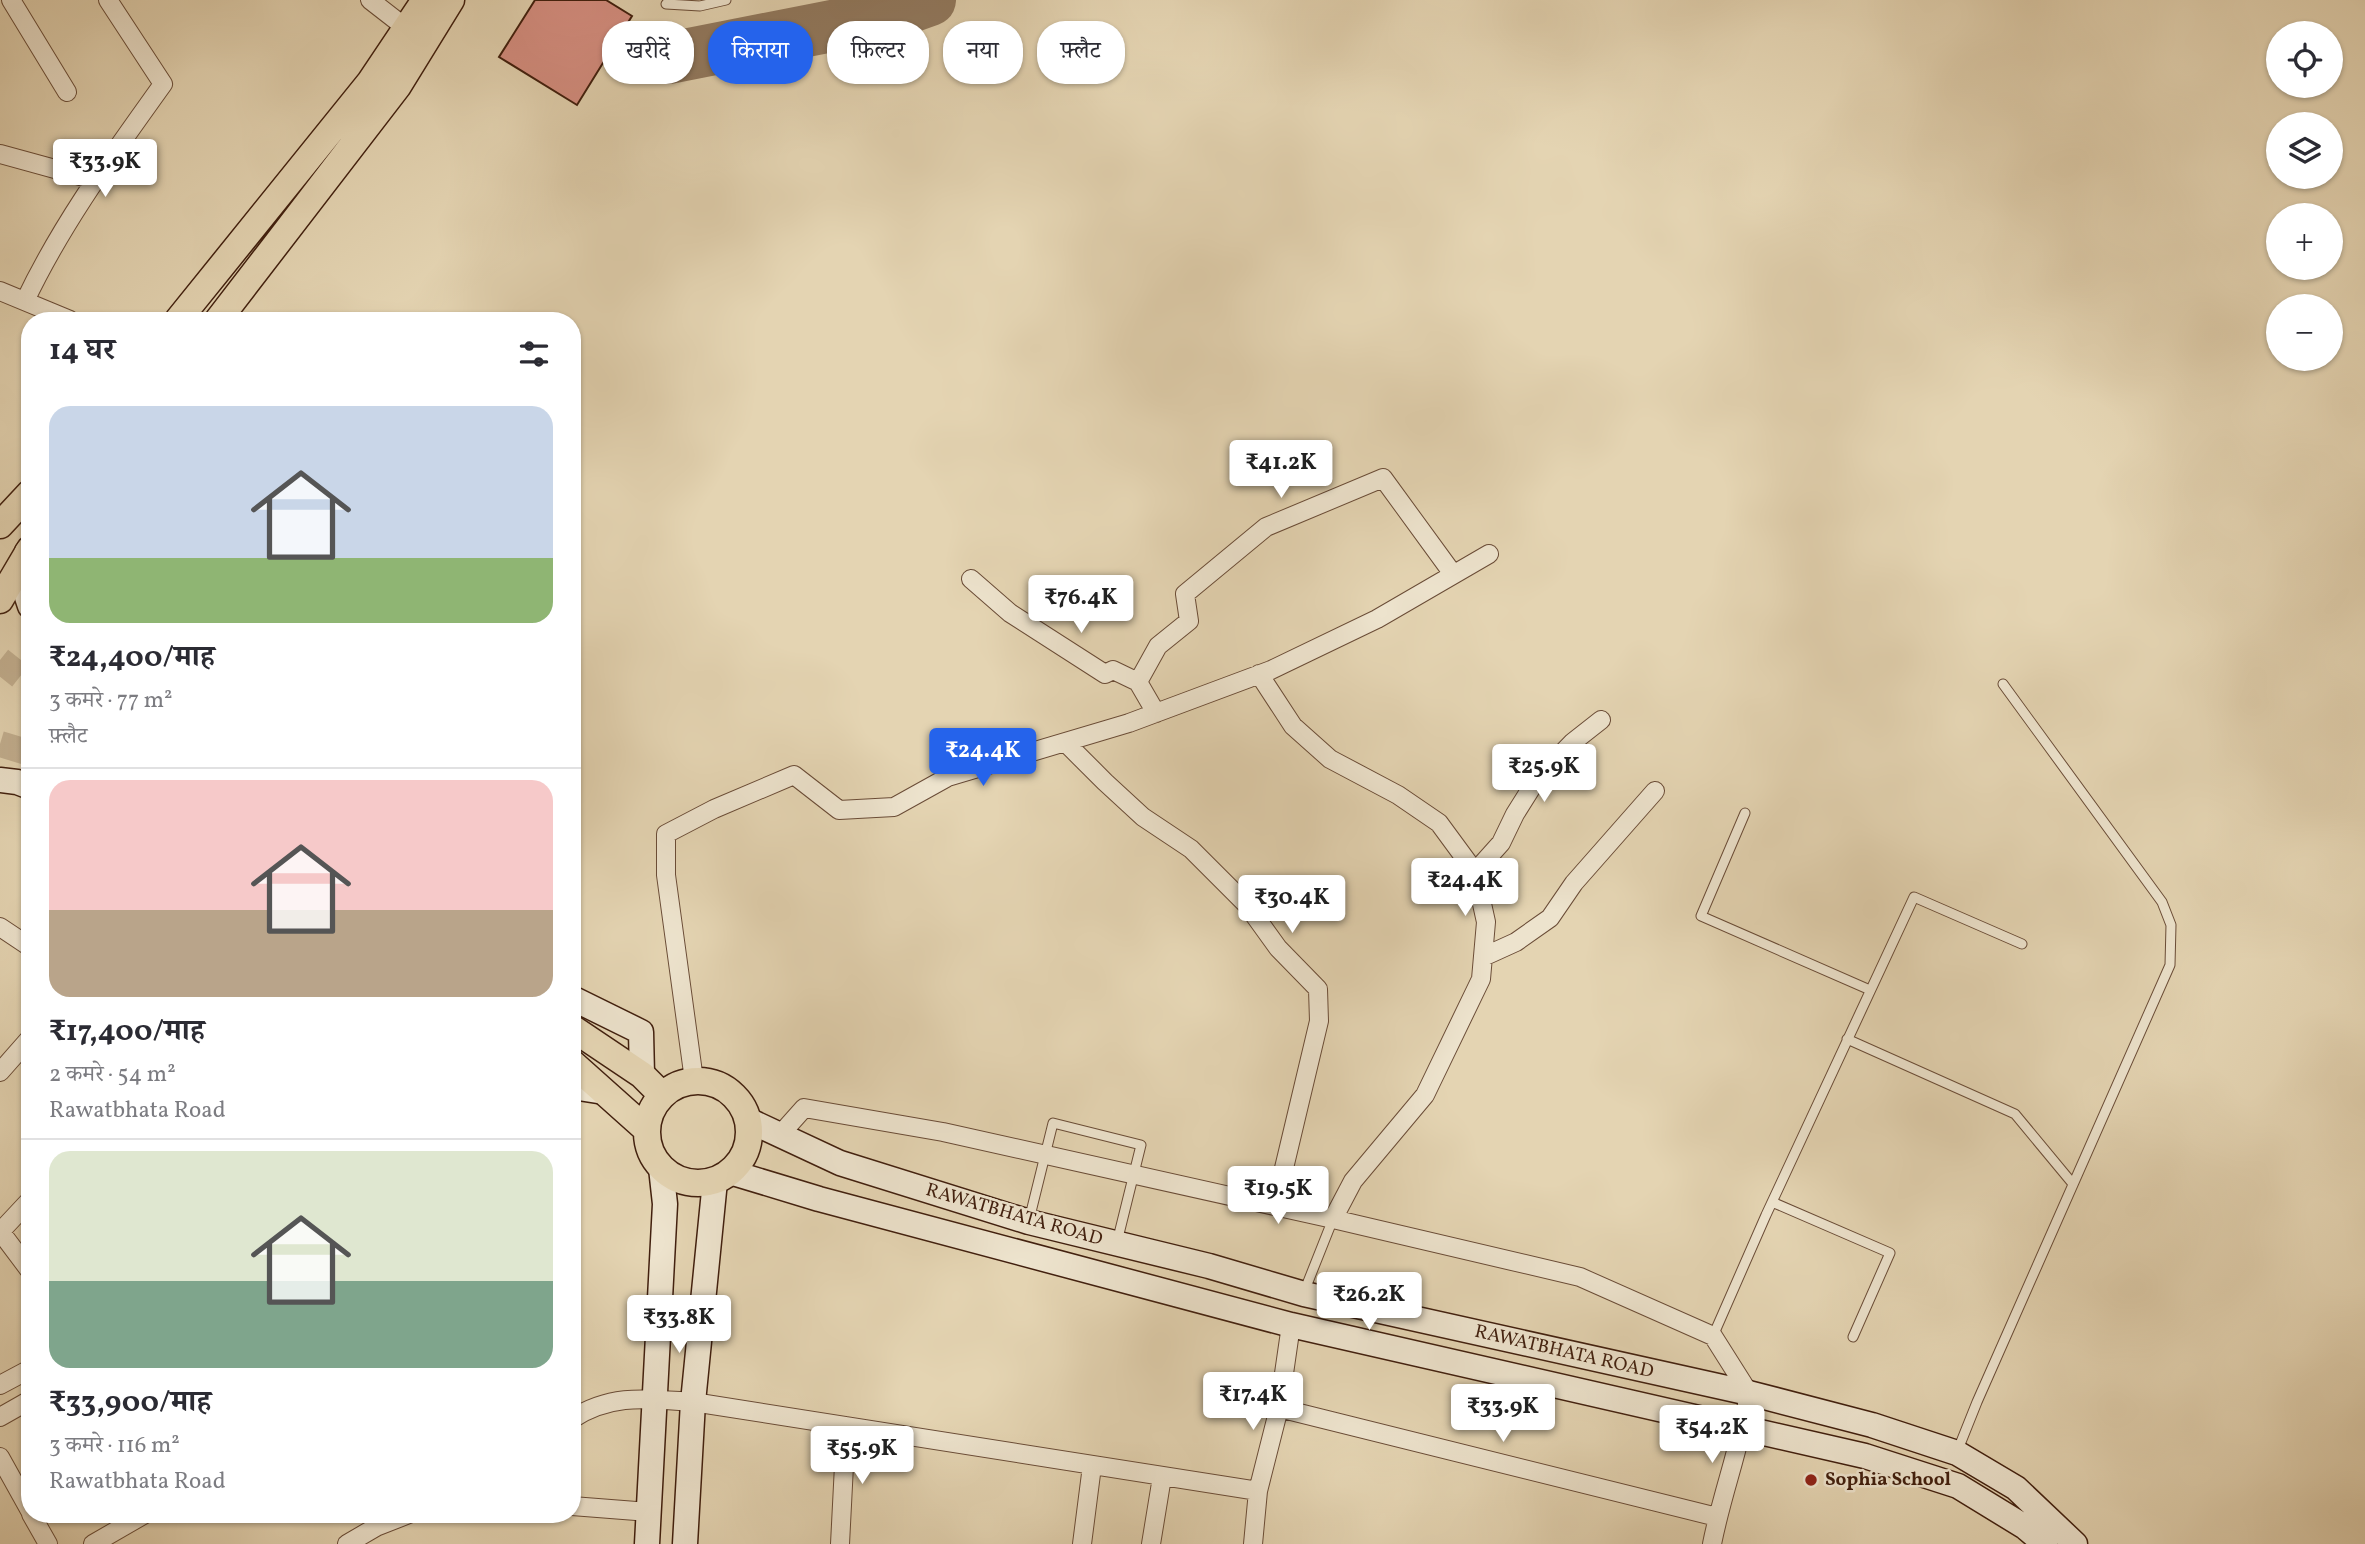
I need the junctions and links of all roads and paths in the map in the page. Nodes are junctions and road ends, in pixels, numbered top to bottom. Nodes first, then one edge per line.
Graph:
1 (11, 0) edge
2 (108, 0) edge
3 (370, 0) edge
4 (425, 0) edge
5 (451, 0) edge
6 (726, 0) edge
7 (666, 4) dead end
8 (405, 28) junction
9 (67, 92) dead end
10 (0, 154) edge
11 (95, 180) junction
12 (0, 290) edge
13 (25, 301) junction
14 (51, 312) edge
15 (184, 312) edge
16 (224, 312) edge
17 (1489, 554) dead end
18 (21, 564) edge
19 (1454, 574) junction
20 (971, 579) dead end
21 (0, 600) edge
22 (1259, 674) junction
23 (1138, 682) junction
24 (2003, 684) dead end
25 (1156, 713) junction
26 (1601, 720) dead end
27 (1066, 743) junction
28 (0, 780) edge
29 (21, 784) edge
30 (1655, 792) dead end
31 (1745, 813) dead end
32 (1475, 872) junction
33 (0, 927) edge
34 (21, 941) edge
35 (2022, 944) dead end
36 (1483, 957) junction
37 (1870, 990) junction
38 (581, 1002) edge
39 (583, 1035) edge
40 (1847, 1039) junction
41 (21, 1048) edge
42 (581, 1071) edge
43 (0, 1072) edge
44 (642, 1075) junction
45 (694, 1080) junction
46 (581, 1088) edge
47 (604, 1092) junction
48 (662, 1095) junction
49 (748, 1120) junction
50 (647, 1130) junction
51 (779, 1136) junction
52 (1044, 1154) junction
53 (662, 1167) junction
54 (1135, 1175) junction
55 (722, 1177) junction
56 (2073, 1184) junction
57 (1772, 1202) junction
58 (1275, 1206) junction
59 (21, 1210) edge
60 (1332, 1219) junction
61 (1029, 1222) junction
62 (0, 1232) edge
63 (1117, 1244) junction
64 (21, 1259) edge
65 (1304, 1294) junction
66 (1291, 1325) junction
67 (1713, 1336) junction
68 (1853, 1337) dead end
69 (21, 1374) edge
70 (0, 1385) edge
71 (1749, 1393) junction
72 (654, 1399) junction
73 (693, 1402) junction
74 (21, 1405) edge
75 (1279, 1408) junction
76 (581, 1414) edge
77 (0, 1417) edge
78 (846, 1426) junction
79 (1743, 1429) junction
80 (1957, 1453) junction
81 (0, 1457) edge
82 (1093, 1466) junction
83 (1162, 1477) junction
84 (1258, 1491) junction
85 (21, 1494) edge
86 (581, 1507) edge
87 (649, 1513) junction
88 (1717, 1517) junction
89 (37, 1523) edge
90 (129, 1523) edge
91 (369, 1523) edge
92 (1256, 1543) edge
93 (48, 1544) edge
94 (93, 1544) edge
95 (347, 1544) edge
96 (647, 1544) edge
97 (685, 1544) edge
98 (840, 1544) edge
99 (1082, 1544) edge
100 (1151, 1544) edge
101 (1712, 1544) edge
102 (2045, 1544) edge
103 (2075, 1544) edge

1 - 9 street
2 - 11 street
3 - 8 street
4 - 8 main road
5 - 16 main road
6 - 7 lane
8 - 15 main road
10 - 11 street
11 - 13 street
12 - 13 street
13 - 14 street
17 - 19 street
18 - 21 main road
19 - 22 street
19 - 23 street
20 - 23 street
22 - 25 street
22 - 32 street
23 - 25 street
24 - 56 lane
25 - 27 street
26 - 32 street
27 - 45 street
27 - 58 street
28 - 29 main road
30 - 36 street
31 - 37 lane
32 - 36 street
33 - 34 street
35 - 37 lane
36 - 60 street
37 - 40 lane
38 - 44 main road
39 - 44 main road
40 - 56 lane
40 - 57 lane
41 - 43 street
42 - 47 main road
44 - 48 main road
45 - 48 main road
45 - 49 main road
46 - 47 main road
47 - 50 main road
48 - 50 main road
49 - 51 main road, RAWATBHATA ROAD
49 - 55 main road
50 - 53 main road
51 - 52 street
51 - 61 main road, RAWATBHATA ROAD
52 - 54 street
52 - 54 lane
52 - 61 lane
53 - 55 main road
53 - 72 main road
54 - 58 street
54 - 63 lane
55 - 66 main road, RAWATBHATA ROAD
55 - 73 main road
56 - 80 lane
57 - 67 lane
57 - 68 lane
58 - 60 street
59 - 62 street
60 - 65 lane
60 - 67 street
61 - 63 main road, RAWATBHATA ROAD
62 - 64 street
63 - 65 main road, RAWATBHATA ROAD
65 - 71 main road, RAWATBHATA ROAD
66 - 75 street
66 - 79 main road, RAWATBHATA ROAD
67 - 71 street
69 - 70 street
71 - 79 street
71 - 80 main road, RAWATBHATA ROAD
72 - 73 street
72 - 76 street
72 - 87 main road
73 - 78 street
73 - 97 main road
74 - 77 street
75 - 84 street
75 - 88 street
78 - 82 street
78 - 98 street
79 - 88 street
79 - 102 main road, RAWATBHATA ROAD
80 - 103 main road, RAWATBHATA ROAD
81 - 85 street
82 - 83 street
82 - 99 street
83 - 84 street
83 - 100 street
84 - 92 street
86 - 87 street
87 - 96 main road
88 - 101 street
89 - 93 street
90 - 94 street
91 - 95 street

